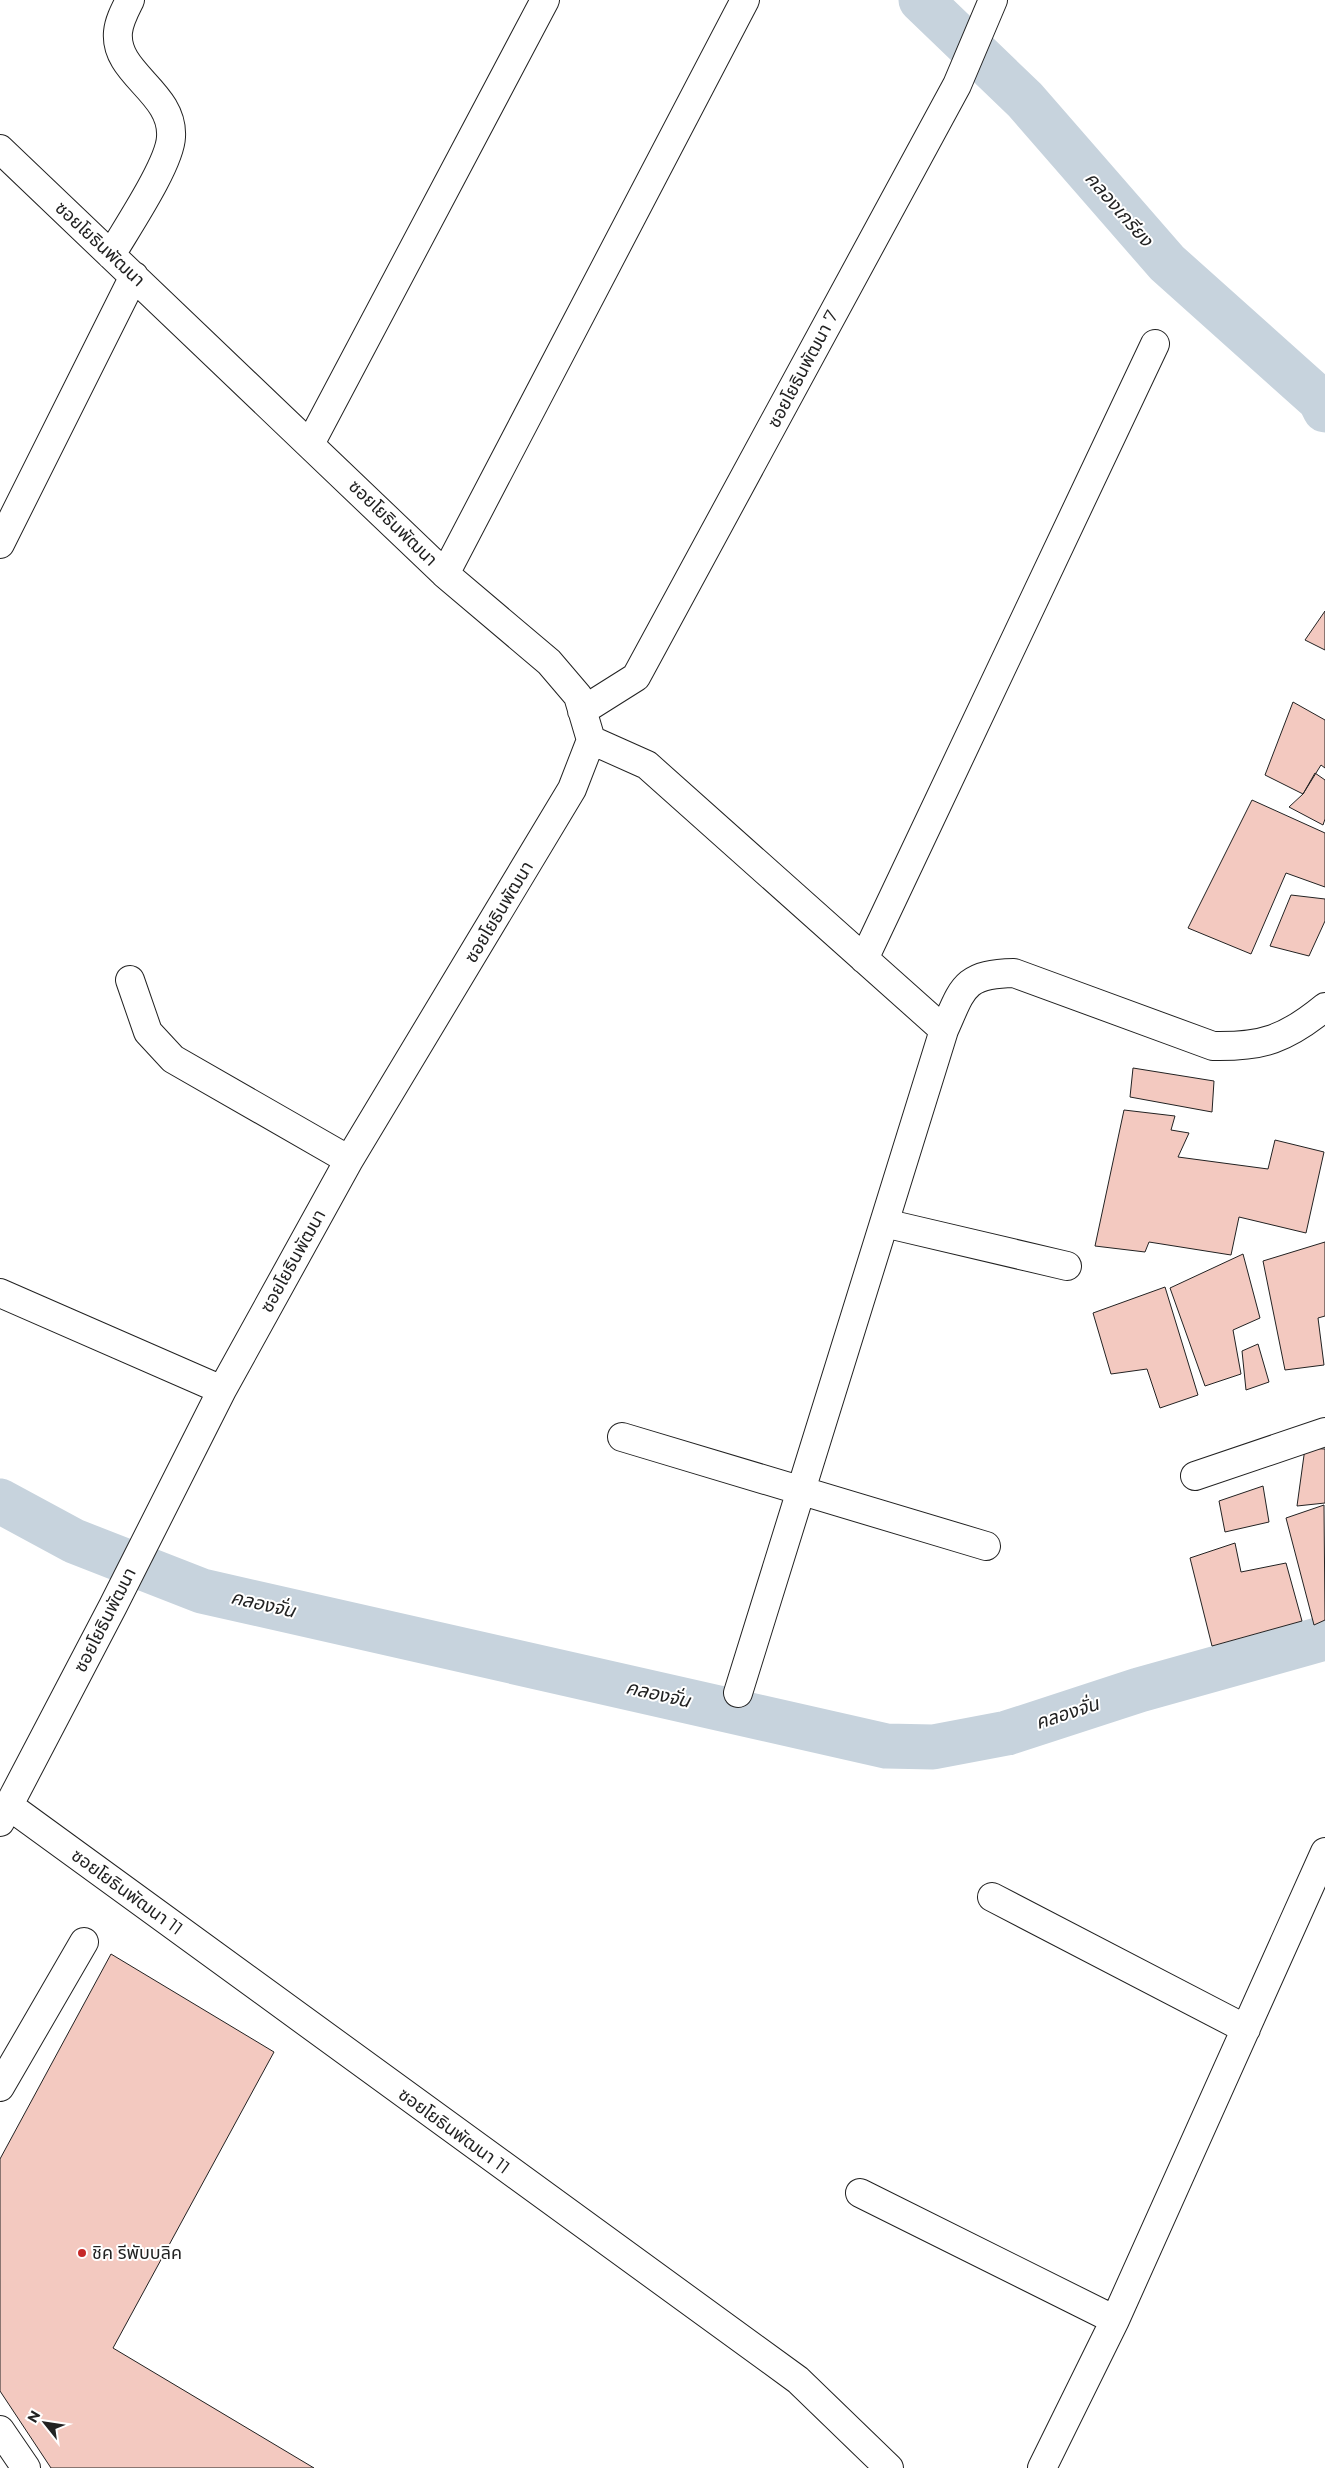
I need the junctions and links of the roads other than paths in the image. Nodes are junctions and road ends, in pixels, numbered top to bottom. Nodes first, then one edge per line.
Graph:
1 (130, 0) edge
2 (544, 0) edge
3 (745, 0) edge
4 (993, 0) edge
5 (0, 149) edge
6 (111, 255) junction
7 (134, 276) junction
8 (1155, 344) dead end
9 (310, 444) junction
10 (0, 544) edge
11 (445, 574) junction
12 (582, 711) junction
13 (591, 740) junction
14 (864, 959) junction
15 (130, 980) dead end
16 (1325, 1007) edge
17 (944, 1030) junction
18 (349, 1160) junction
19 (884, 1223) junction
20 (1067, 1266) dead end
21 (0, 1293) edge
22 (222, 1390) junction
23 (1325, 1432) edge
24 (622, 1437) dead end
25 (1195, 1476) dead end
26 (801, 1489) junction
27 (986, 1546) dead end
28 (738, 1693) dead end
29 (4, 1814) edge
30 (1325, 1852) edge
31 (992, 1897) dead end
32 (84, 1942) dead end
33 (1246, 2029) junction
34 (0, 2087) edge
35 (860, 2192) dead end
36 (1114, 2320) junction
37 (0, 2430) edge
38 (26, 2468) edge
39 (889, 2468) edge
40 (1042, 2468) edge

1 - 6 street
2 - 9 street
3 - 11 street
4 - 12 street, ซอยโยธินพัฒนา 7
5 - 6 street, ซอยโยธินพัฒนา
6 - 7 street, ซอยโยธินพัฒนา
7 - 9 street, ซอยโยธินพัฒนา
7 - 10 street
8 - 14 street
9 - 11 street, ซอยโยธินพัฒนา
11 - 12 street, ซอยโยธินพัฒนา
12 - 13 street, ซอยโยธินพัฒนา
13 - 14 street
13 - 18 street, ซอยโยธินพัฒนา
14 - 17 street
15 - 18 street
16 - 17 street
17 - 19 street
18 - 22 street, ซอยโยธินพัฒนา
19 - 20 street
19 - 26 street
21 - 22 street
22 - 29 street, ซอยโยธินพัฒนา
23 - 25 street
24 - 26 street
26 - 27 street
26 - 28 street
29 - 39 street, ซอยโยธินพัฒนา 11
30 - 33 street
31 - 33 street
32 - 34 street
33 - 36 street
35 - 36 street
36 - 40 street
37 - 38 street

